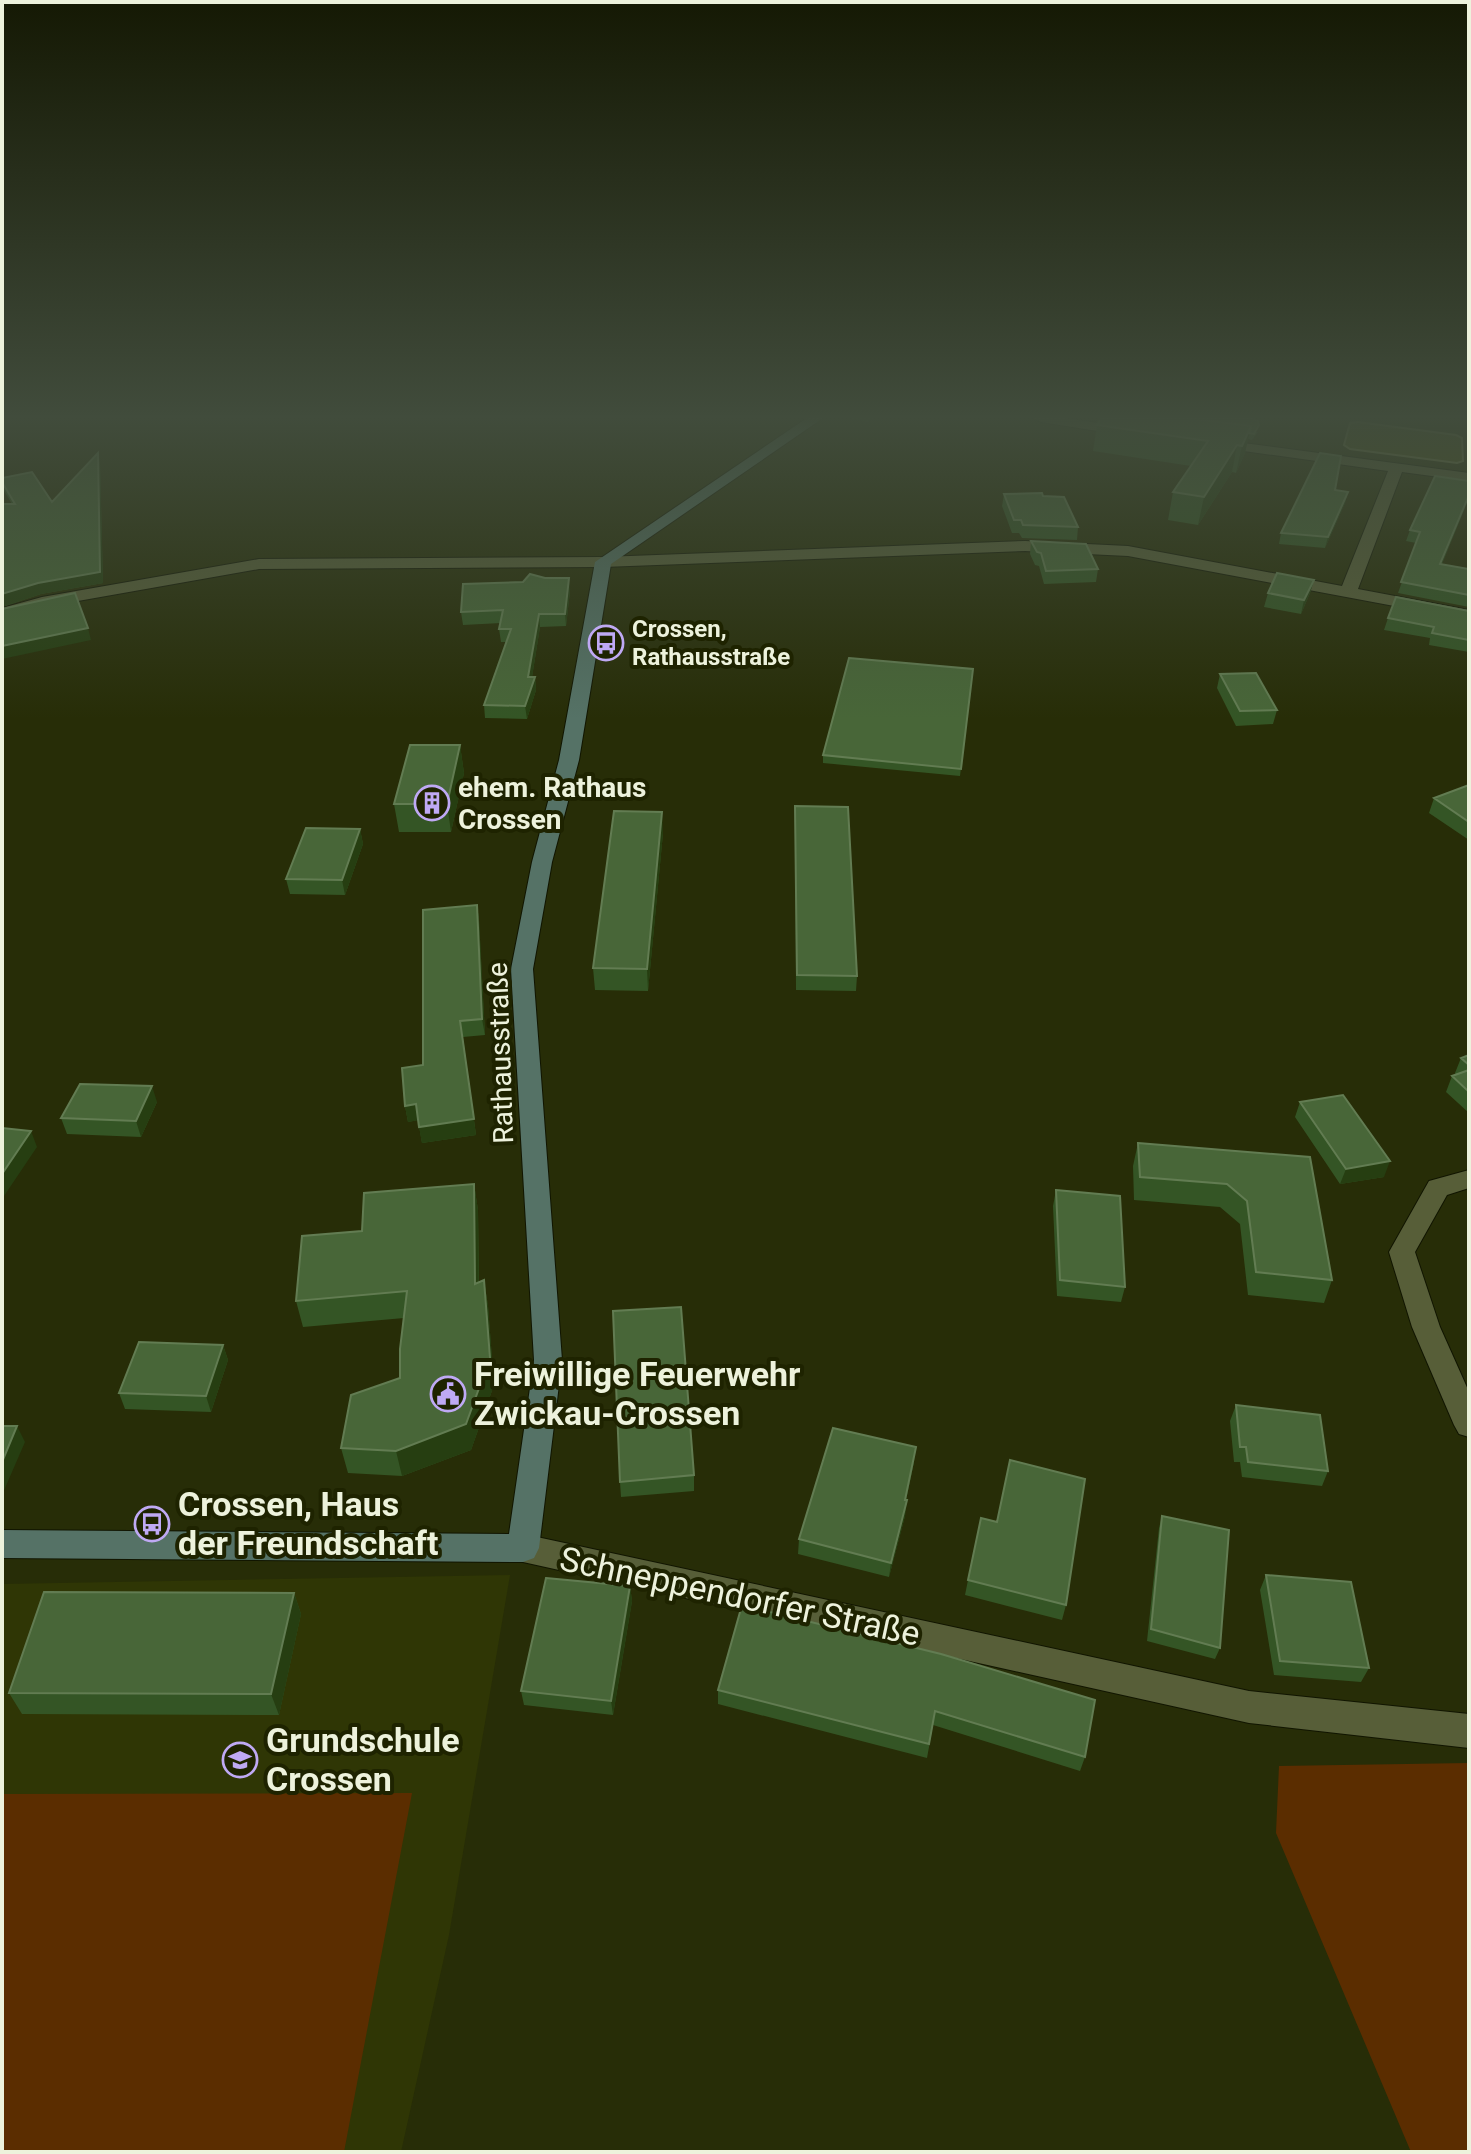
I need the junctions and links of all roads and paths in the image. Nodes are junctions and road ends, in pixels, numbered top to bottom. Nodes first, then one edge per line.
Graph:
1 (667, 519) edge
2 (1377, 519) edge
3 (603, 562) junction
4 (1348, 593) junction
5 (2, 613) edge
6 (1469, 615) edge
7 (1469, 1179) edge
8 (1469, 1425) edge
9 (2, 1544) edge
10 (523, 1548) junction
11 (1469, 1731) edge

1 - 3 street
2 - 4 street
3 - 4 street
3 - 5 street
3 - 10 street, Rathausstraße
4 - 6 street
7 - 8 street
9 - 10 street, Schneppendorfer Straße
10 - 11 street, Schneppendorfer Straße

